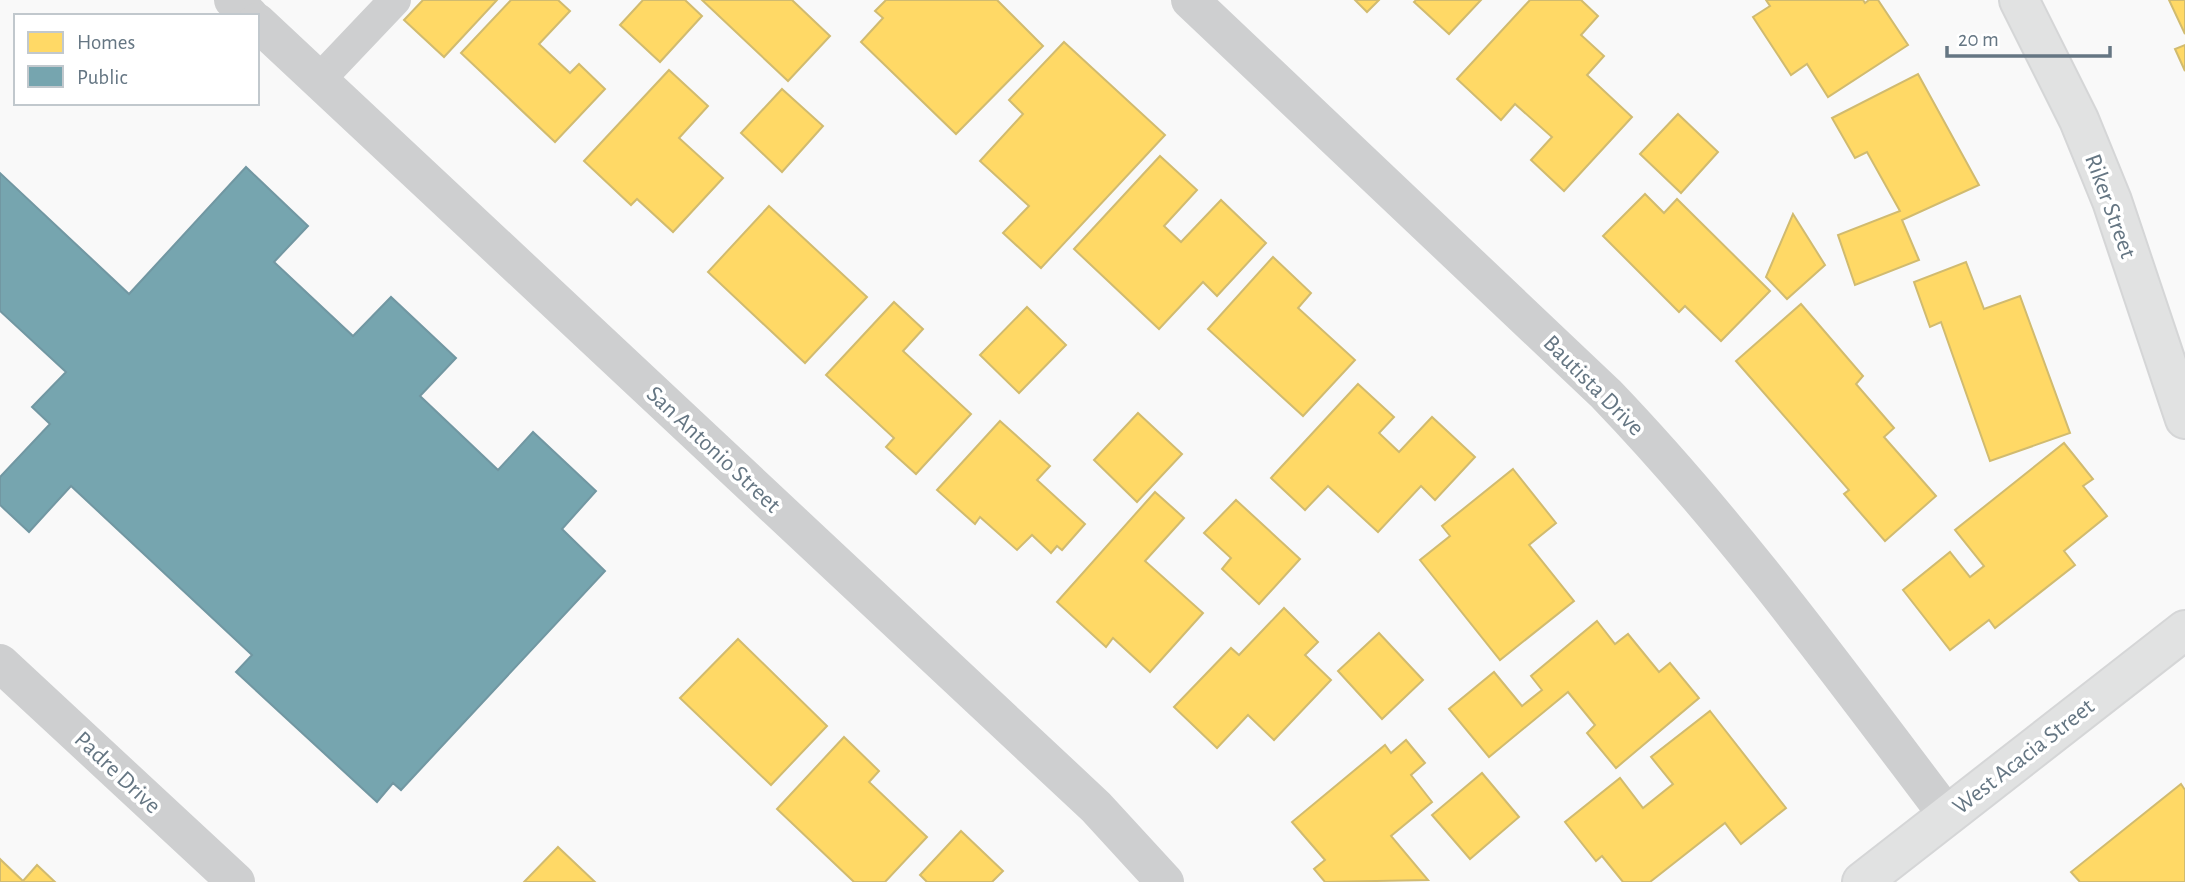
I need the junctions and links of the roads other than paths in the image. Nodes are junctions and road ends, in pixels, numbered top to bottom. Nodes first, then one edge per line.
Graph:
1 (233, 0) edge
2 (395, 0) edge
3 (1190, 0) edge
4 (2019, 0) edge
5 (248, 14) edge
6 (259, 24) edge
7 (320, 80) junction
8 (2185, 419) edge
9 (2185, 630) edge
10 (0, 663) edge
11 (1947, 815) junction
12 (236, 882) edge
13 (1165, 882) edge
14 (1862, 882) edge

1 - 5 street
2 - 7 lane
3 - 11 street, Bautista Drive
4 - 8 street, Riker Street
6 - 7 street, San Antonio Street
7 - 13 street, San Antonio Street
9 - 11 street, West Acacia Street
10 - 12 street, Padre Drive
11 - 14 street, West Acacia Street

